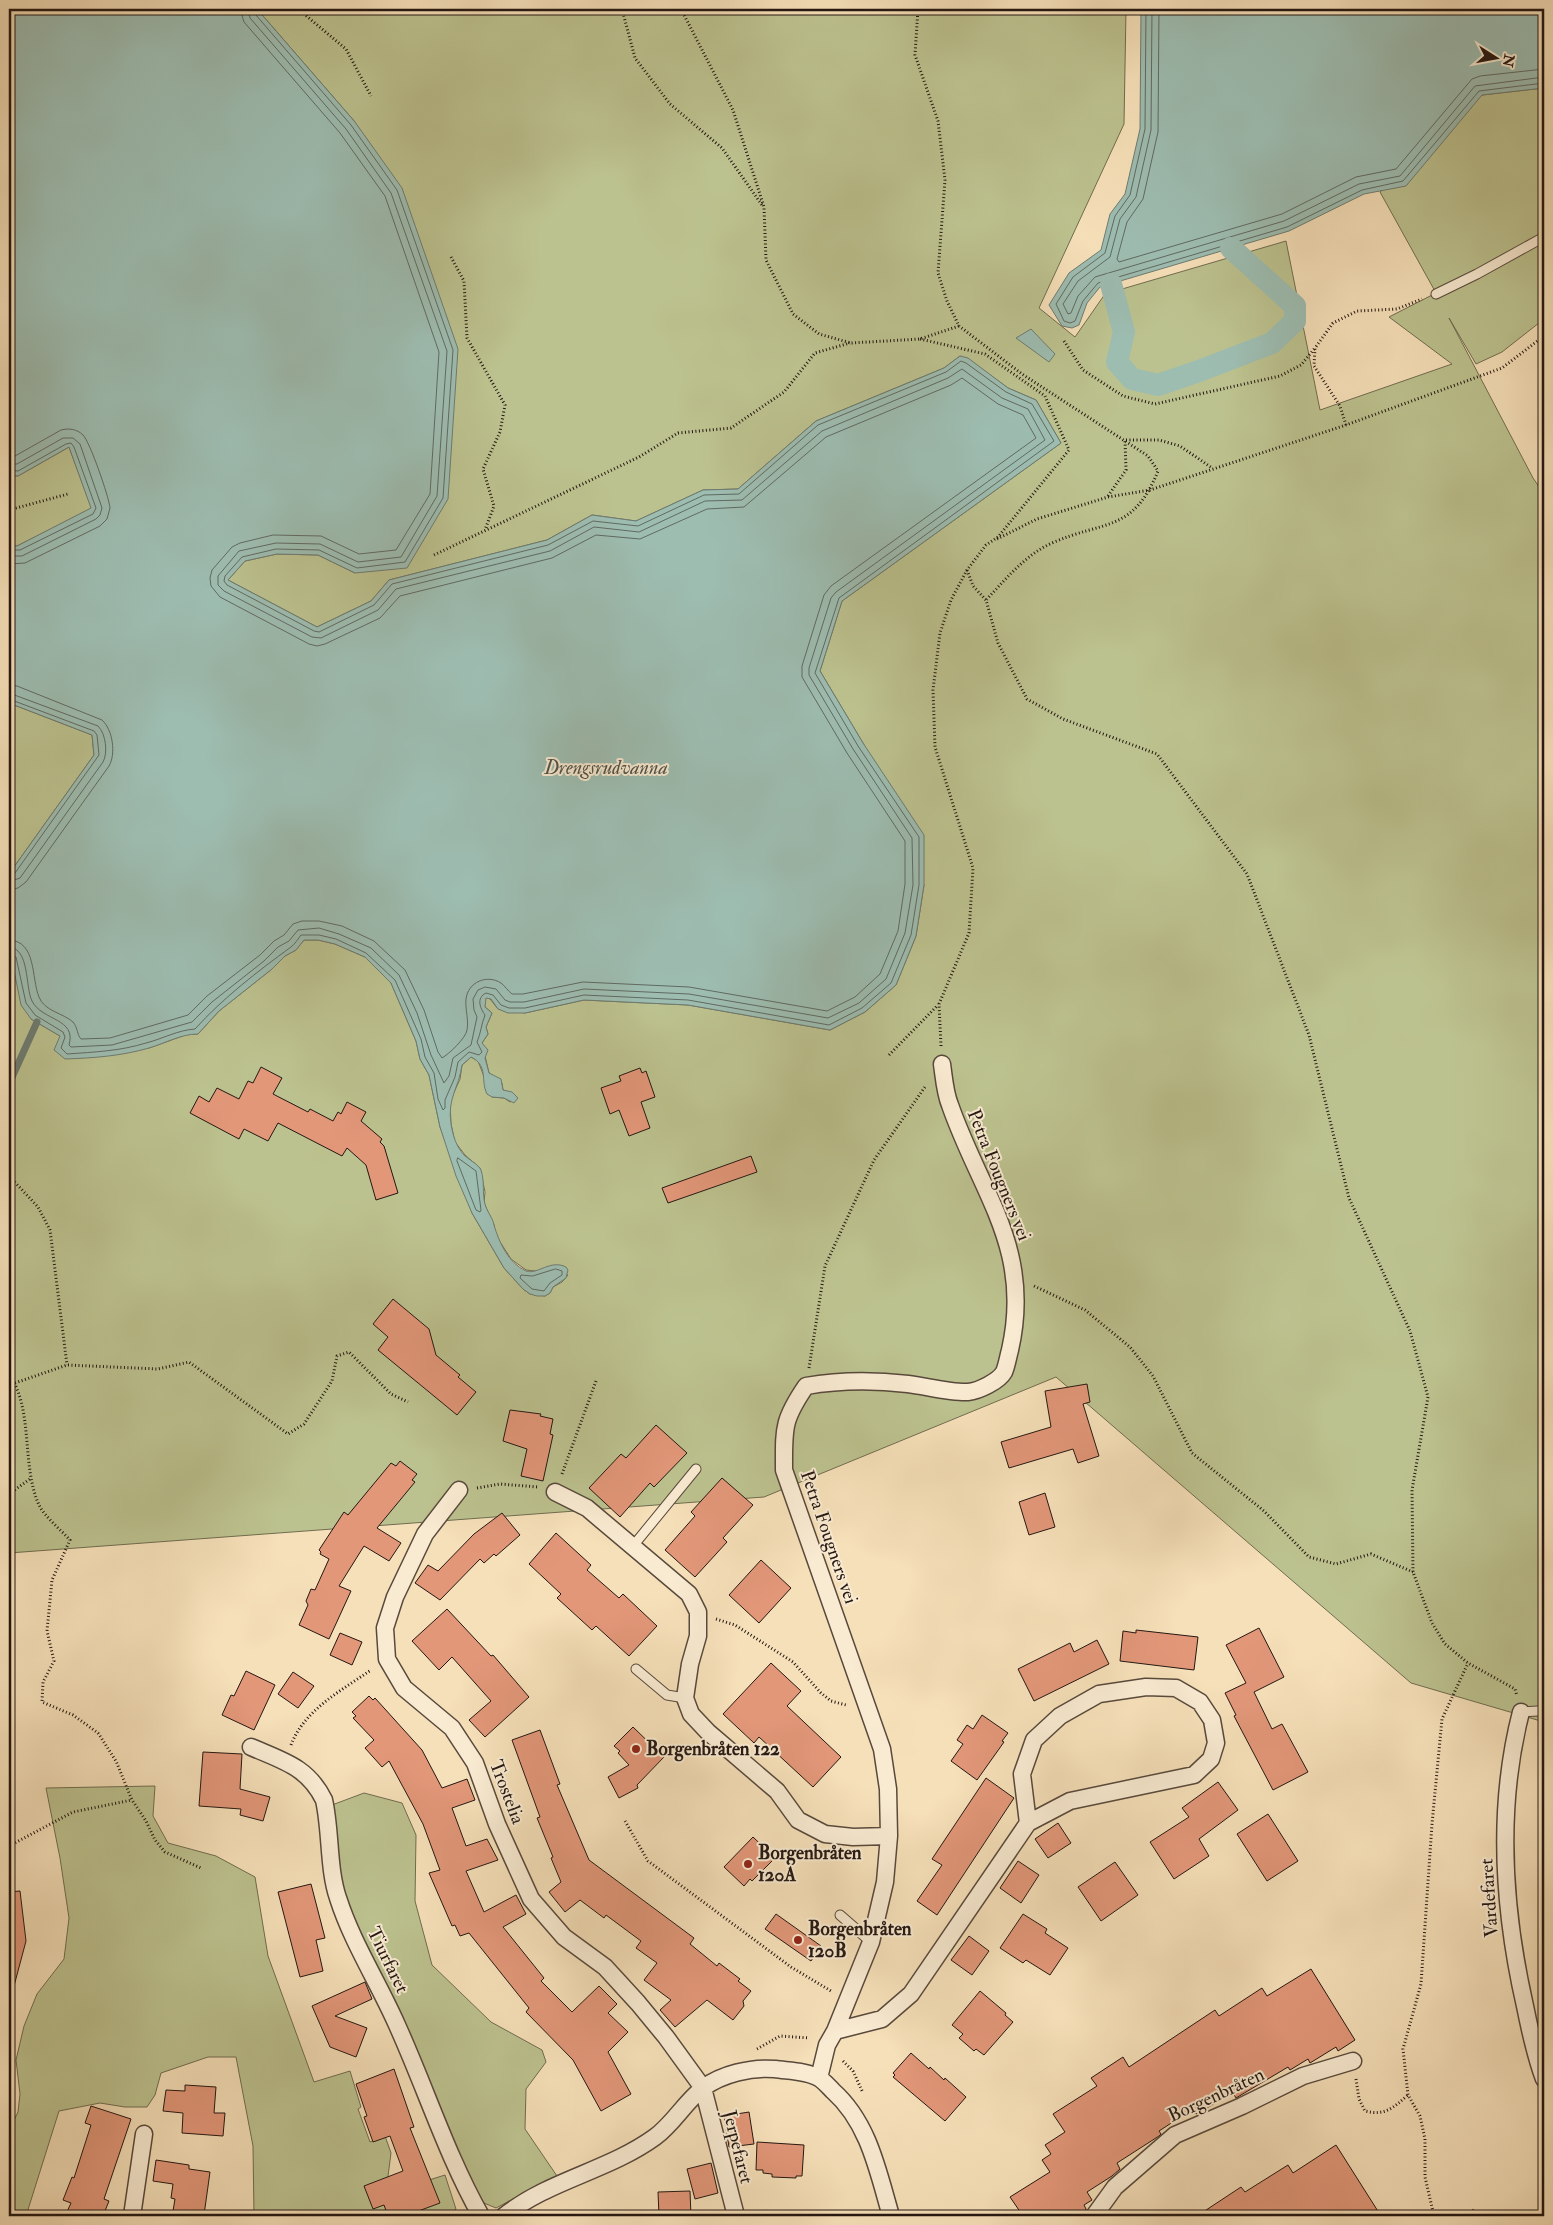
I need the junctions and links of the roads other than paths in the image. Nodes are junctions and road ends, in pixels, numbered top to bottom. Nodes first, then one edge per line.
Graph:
1 (1544, 236) edge
2 (1436, 294) road end
3 (942, 1064) road end
4 (696, 1469) dead end
5 (459, 1490) road end
6 (555, 1492) road end
7 (632, 1546) junction
8 (636, 1669) dead end
9 (685, 1698) junction
10 (1538, 1711) dead end
11 (1521, 1712) joint
12 (251, 1747) dead end
13 (1028, 1823) junction
14 (889, 1836) junction
15 (840, 1915) dead end
16 (871, 1942) junction
17 (835, 2031) junction
18 (1353, 2061) road end
19 (819, 2078) junction
20 (1544, 2079) edge
21 (702, 2088) junction
22 (144, 2134) dead end
23 (132, 2216) edge
24 (481, 2216) edge
25 (504, 2216) edge
26 (736, 2216) edge
27 (891, 2216) edge
28 (1094, 2216) edge

1 - 2 lane
3 - 14 street, Petra Fougners vei
4 - 7 lane
5 - 21 street, Trostelia
6 - 7 street
7 - 9 street
8 - 9 lane
9 - 14 street
10 - 11 lane
11 - 20 street, Vardefaret
12 - 24 street, Tiurfaret
13 - 13 street
13 - 17 street
14 - 16 street, Petra Fougners vei
15 - 16 lane
16 - 17 street, Petra Fougners vei
17 - 19 street
18 - 28 street, Borgenbråten
19 - 21 street
19 - 27 street
21 - 25 street
21 - 26 street, Jerpefaret
22 - 23 street

